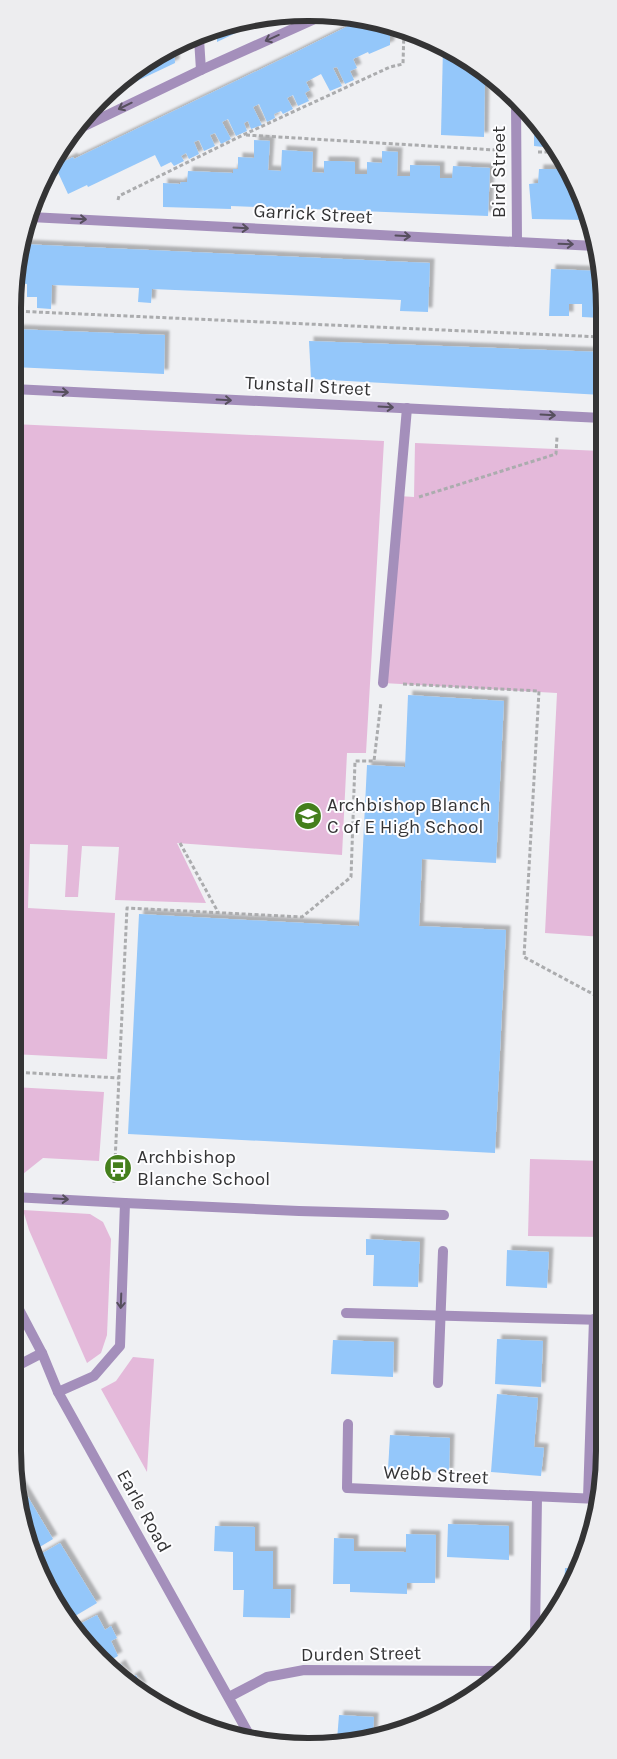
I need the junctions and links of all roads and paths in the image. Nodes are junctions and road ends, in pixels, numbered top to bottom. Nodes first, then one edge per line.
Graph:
1 (310, 21) edge
2 (404, 37) edge
3 (199, 43) edge
4 (201, 70) junction
5 (516, 110) edge
6 (89, 124) edge
7 (243, 135) junction
8 (516, 151) junction
9 (549, 152) edge
10 (36, 217) edge
11 (117, 221) junction
12 (517, 242) junction
13 (589, 246) edge
14 (21, 311) edge
15 (596, 337) edge
16 (21, 390) edge
17 (407, 408) junction
18 (559, 416) junction
19 (596, 418) edge
20 (399, 503) junction
21 (383, 683) junction
22 (180, 843) dead end
23 (218, 912) junction
24 (596, 996) edge
25 (21, 1073) edge
26 (119, 1078) junction
27 (21, 1198) edge
28 (113, 1201) junction
29 (125, 1203) junction
30 (444, 1215) dead end
31 (443, 1251) dead end
32 (346, 1313) dead end
33 (21, 1314) edge
34 (440, 1316) junction
35 (596, 1320) edge
36 (42, 1353) junction
37 (21, 1364) edge
38 (438, 1383) dead end
39 (58, 1392) junction
40 (596, 1409) edge
41 (348, 1424) dead end
42 (593, 1483) edge
43 (537, 1497) junction
44 (591, 1498) edge
45 (535, 1626) edge
46 (491, 1672) edge
47 (228, 1697) junction
48 (247, 1731) edge

1 -> 4 street
2 - 7 path
3 - 4 street
4 -> 6 street
5 - 8 street, Bird Street
7 - 8 path
7 - 11 path
8 - 9 path
8 - 12 street, Bird Street
10 -> 11 street, Garrick Street
11 -> 12 street, Garrick Street
12 -> 13 street, Garrick Street
14 - 15 path
16 -> 17 street, Tunstall Street
17 -> 18 street, Tunstall Street
17 - 20 street
18 - 19 street, Tunstall Street
18 - 20 path
20 - 21 street
21 - 23 path
21 - 24 path
22 - 23 path
23 - 26 path
25 - 26 path
26 - 28 path
27 -> 28 street
28 - 29 street
29 - 30 street
29 -> 39 street
31 - 34 street
32 - 34 street, Webb Street
33 - 36 street, Earle Road
34 - 35 street, Webb Street
34 - 38 street
36 - 37 street
36 - 39 street, Earle Road
39 - 47 street, Earle Road
40 - 42 street, Webb Street
41 - 43 street, Webb Street
43 - 44 street, Webb Street
43 - 45 street
46 - 47 street, Durden Street
47 - 48 street, Earle Road

